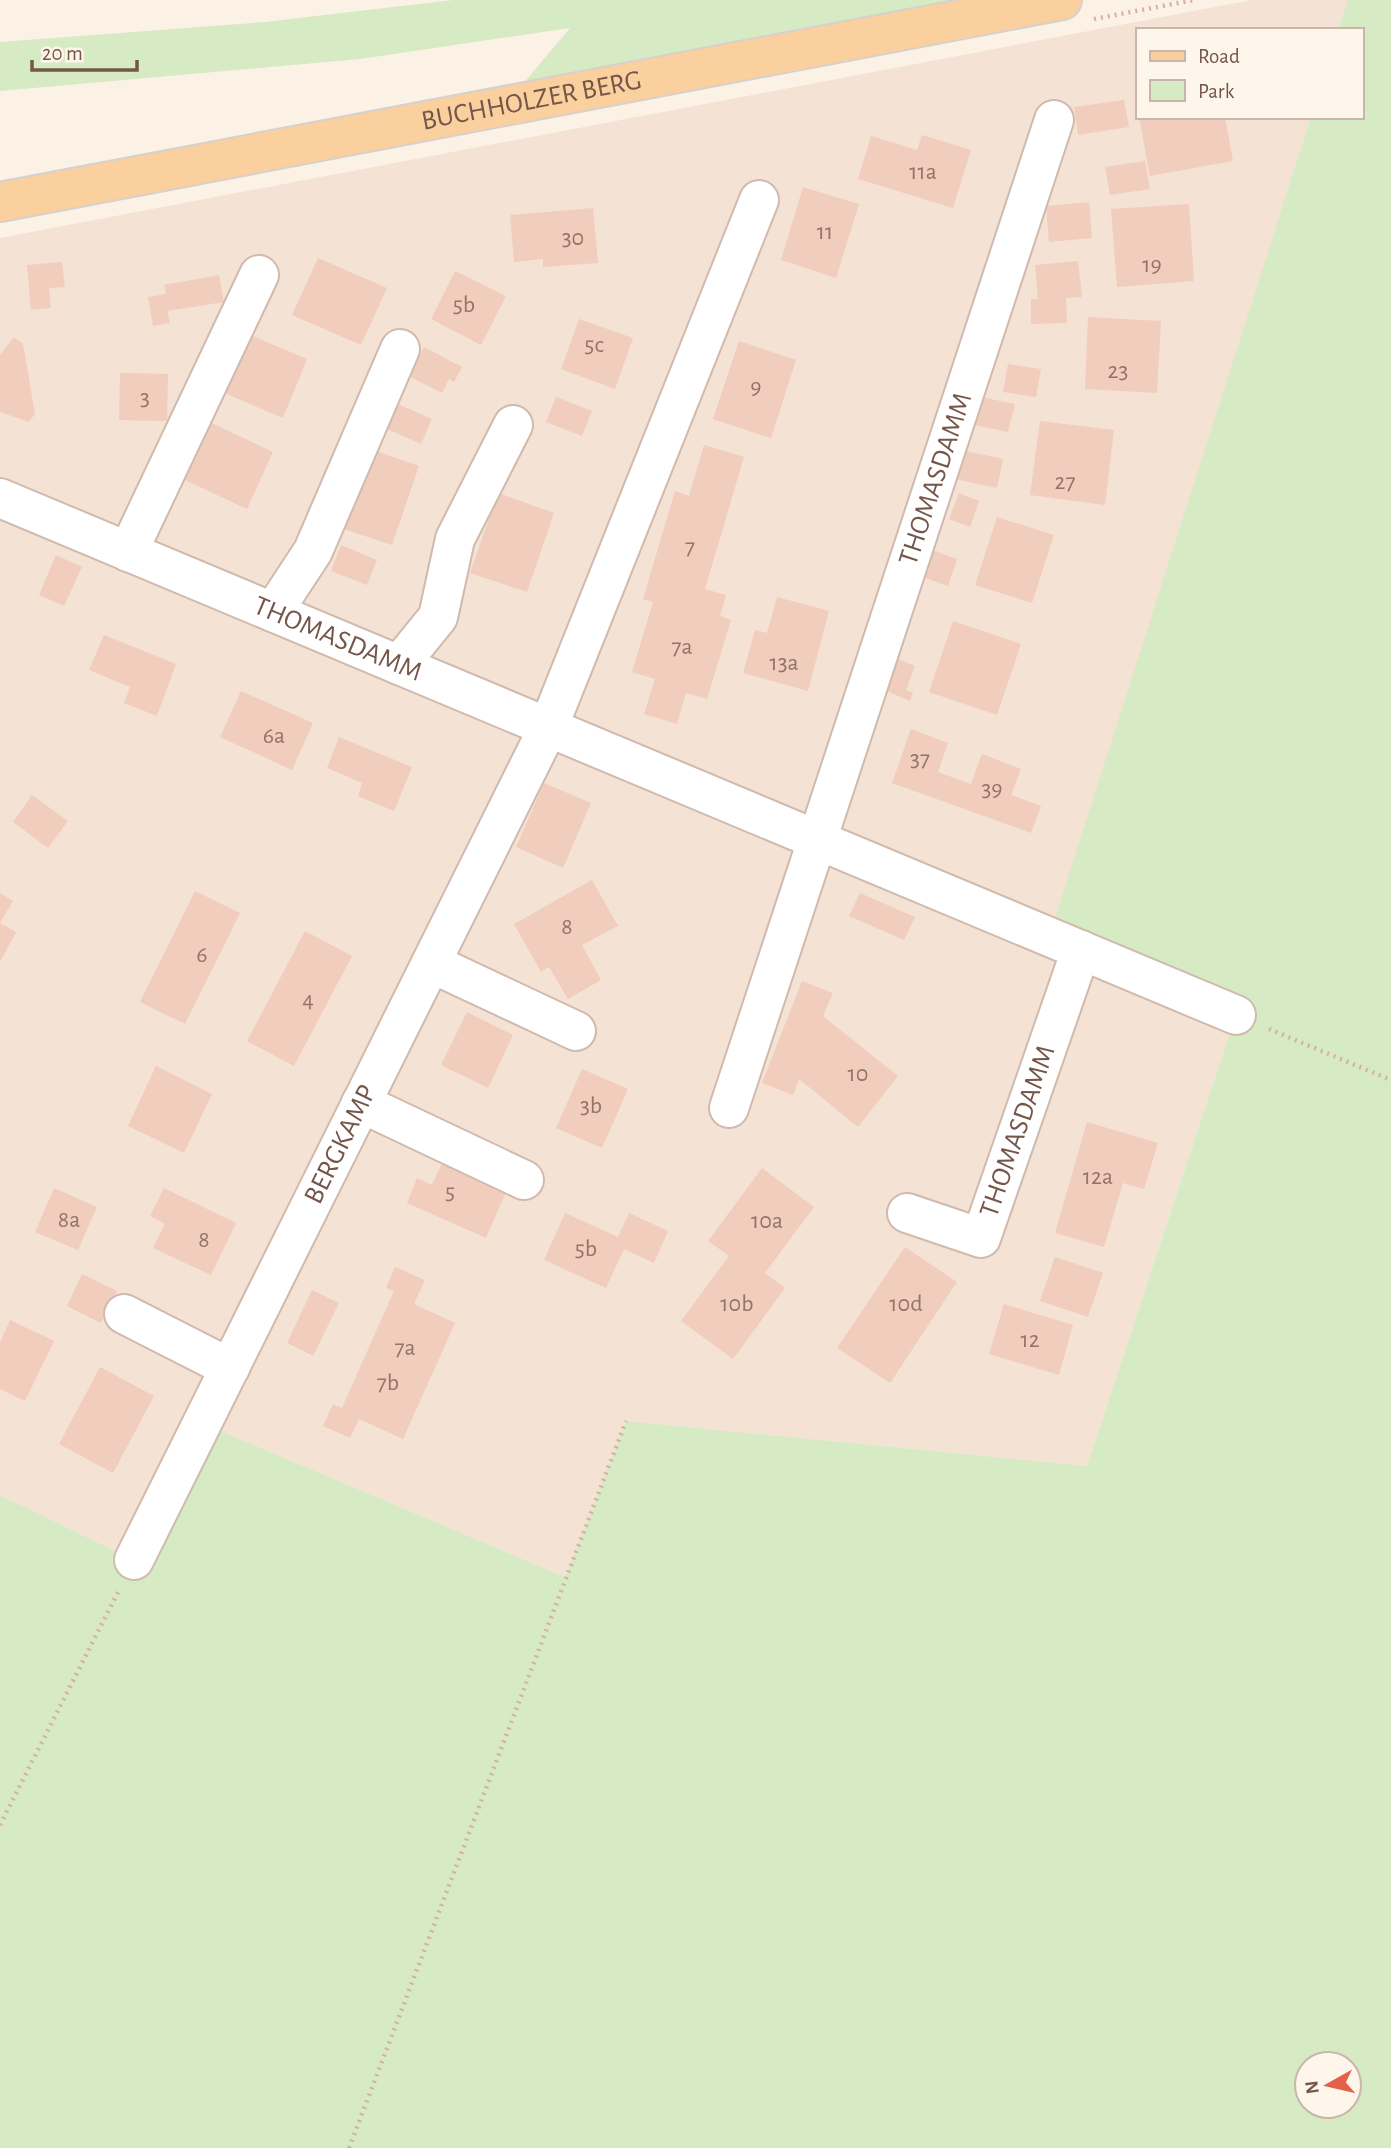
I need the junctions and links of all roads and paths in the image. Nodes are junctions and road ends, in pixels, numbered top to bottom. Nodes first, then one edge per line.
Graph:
1 (1062, 0) edge
2 (1054, 120) dead end
3 (759, 200) dead end
4 (0, 202) edge
5 (259, 275) dead end
6 (400, 349) dead end
7 (513, 425) dead end
8 (0, 498) edge
9 (128, 552) junction
10 (273, 612) junction
11 (398, 665) junction
12 (548, 728) junction
13 (819, 841) junction
14 (1081, 950) junction
15 (431, 963) junction
16 (1236, 1015) joint
17 (576, 1031) dead end
18 (1391, 1080) edge
19 (361, 1103) junction
20 (729, 1108) dead end
21 (524, 1180) dead end
22 (907, 1213) dead end
23 (124, 1314) dead end
24 (230, 1368) junction
25 (626, 1421) dead end
26 (134, 1560) joint
27 (0, 1825) edge
28 (349, 2148) edge

1 - 4 main road, BUCHHOLZER BERG
2 - 13 street, THOMASDAMM
3 - 12 street
5 - 9 street
6 - 10 street
7 - 11 street
8 - 9 street, THOMASDAMM
9 - 10 street, THOMASDAMM
10 - 11 street, THOMASDAMM
11 - 12 street, THOMASDAMM
12 - 13 street, THOMASDAMM
12 - 15 street, BERGKAMP
13 - 14 street, THOMASDAMM
13 - 20 street, THOMASDAMM
14 - 16 street, THOMASDAMM
14 - 22 street, THOMASDAMM
15 - 17 street
15 - 19 street, BERGKAMP
16 - 18 path
19 - 21 street
19 - 24 street, BERGKAMP
23 - 24 street
24 - 26 street, BERGKAMP
25 - 28 path
26 - 27 path

